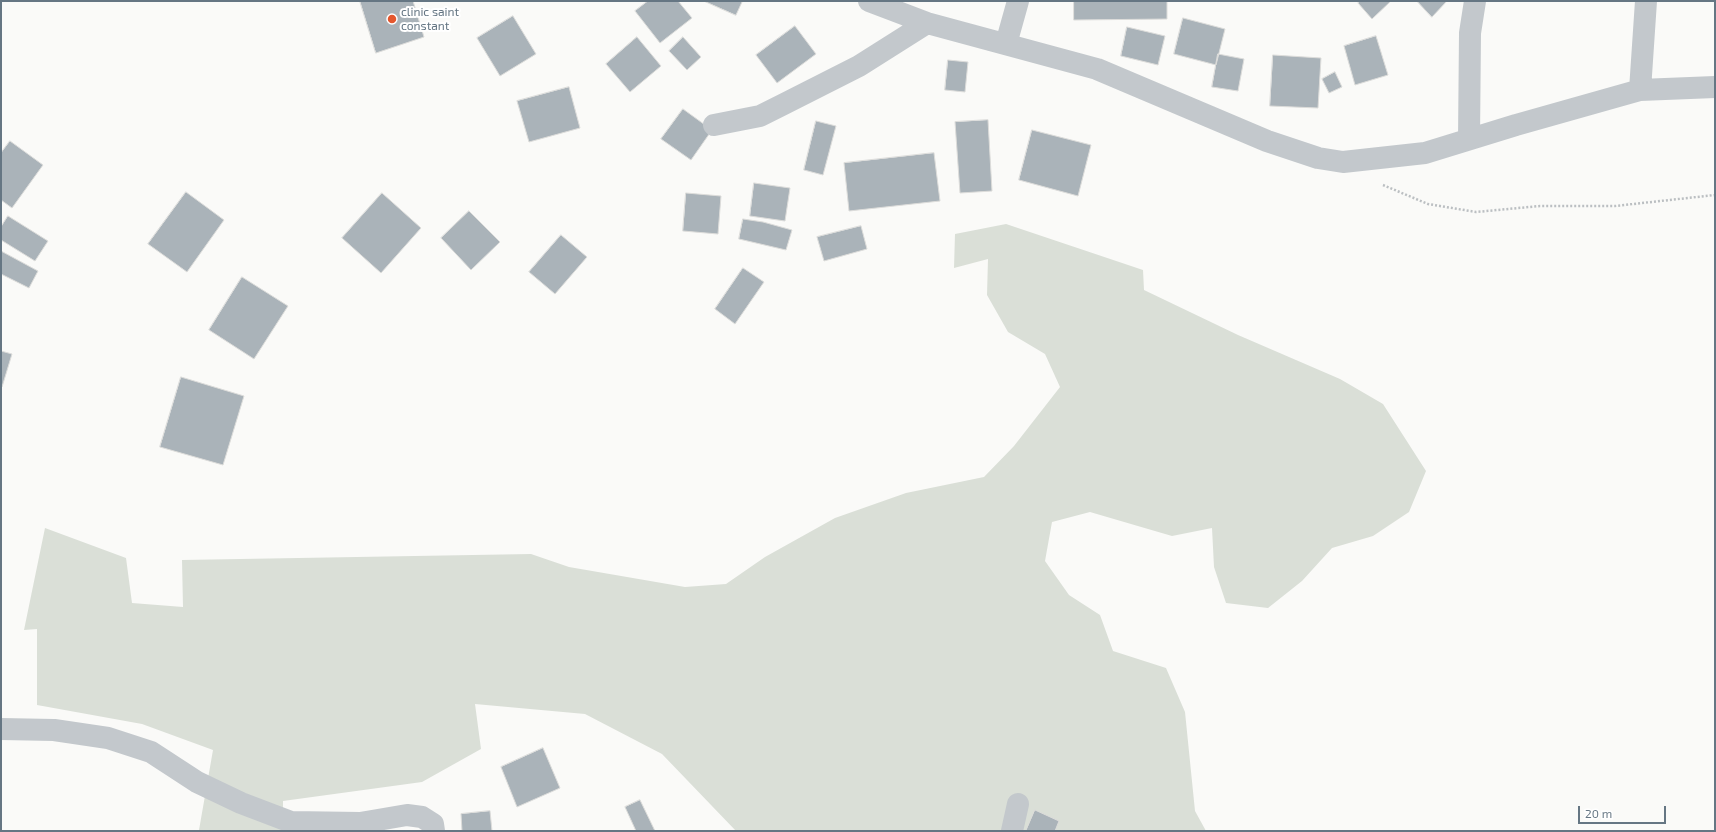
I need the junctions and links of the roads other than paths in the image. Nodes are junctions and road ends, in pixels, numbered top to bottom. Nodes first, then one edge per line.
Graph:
1 (870, 1) edge
2 (1018, 1) edge
3 (1475, 1) edge
4 (1646, 1) edge
5 (927, 23) junction
6 (1006, 44) junction
7 (1715, 87) edge
8 (1640, 90) junction
9 (714, 125) dead end
10 (1469, 139) junction
11 (1, 729) edge
12 (1018, 804) dead end
13 (434, 831) edge
14 (1012, 831) edge

1 - 5 street
2 - 6 street
3 - 10 street
4 - 8 street
5 - 6 street
5 - 9 street
6 - 10 street
7 - 8 street
8 - 10 street
11 - 13 street
12 - 14 street

